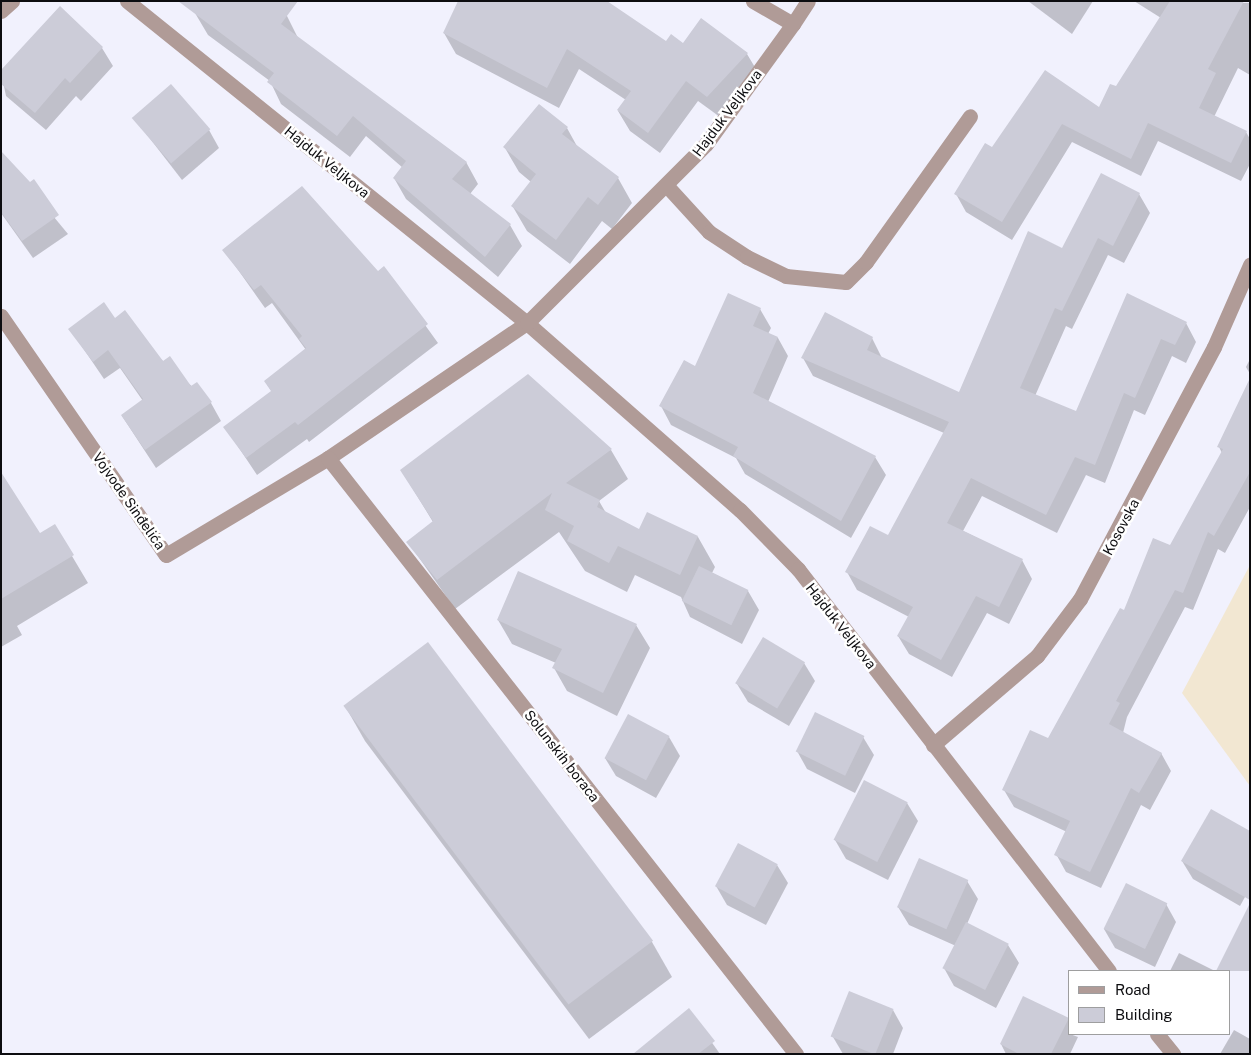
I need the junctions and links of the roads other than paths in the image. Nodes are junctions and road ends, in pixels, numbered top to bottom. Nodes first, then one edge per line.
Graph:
1 (12, 1) edge
2 (127, 1) edge
3 (753, 1) edge
4 (808, 1) edge
5 (1, 11) edge
6 (793, 24) junction
7 (970, 116) dead end
8 (667, 186) junction
9 (1250, 265) edge
10 (1, 316) edge
11 (528, 323) junction
12 (328, 458) junction
13 (933, 745) junction
14 (1108, 970) edge
15 (1158, 1035) edge
16 (796, 1054) edge
17 (1173, 1054) edge

1 - 5 street
2 - 11 street, Hajduk Veljkova
3 - 6 street
4 - 6 street, Hajduk Veljkova
6 - 8 street, Hajduk Veljkova
7 - 8 street
8 - 11 street, Hajduk Veljkova
9 - 13 street, Kosovska
10 - 12 street, Vojvode Sinđelića
11 - 12 street, Hajduk Veljkova
11 - 13 street, Hajduk Veljkova
12 - 16 street, Solunskih boraca
13 - 14 street, Hajduk Veljkova
15 - 17 street

